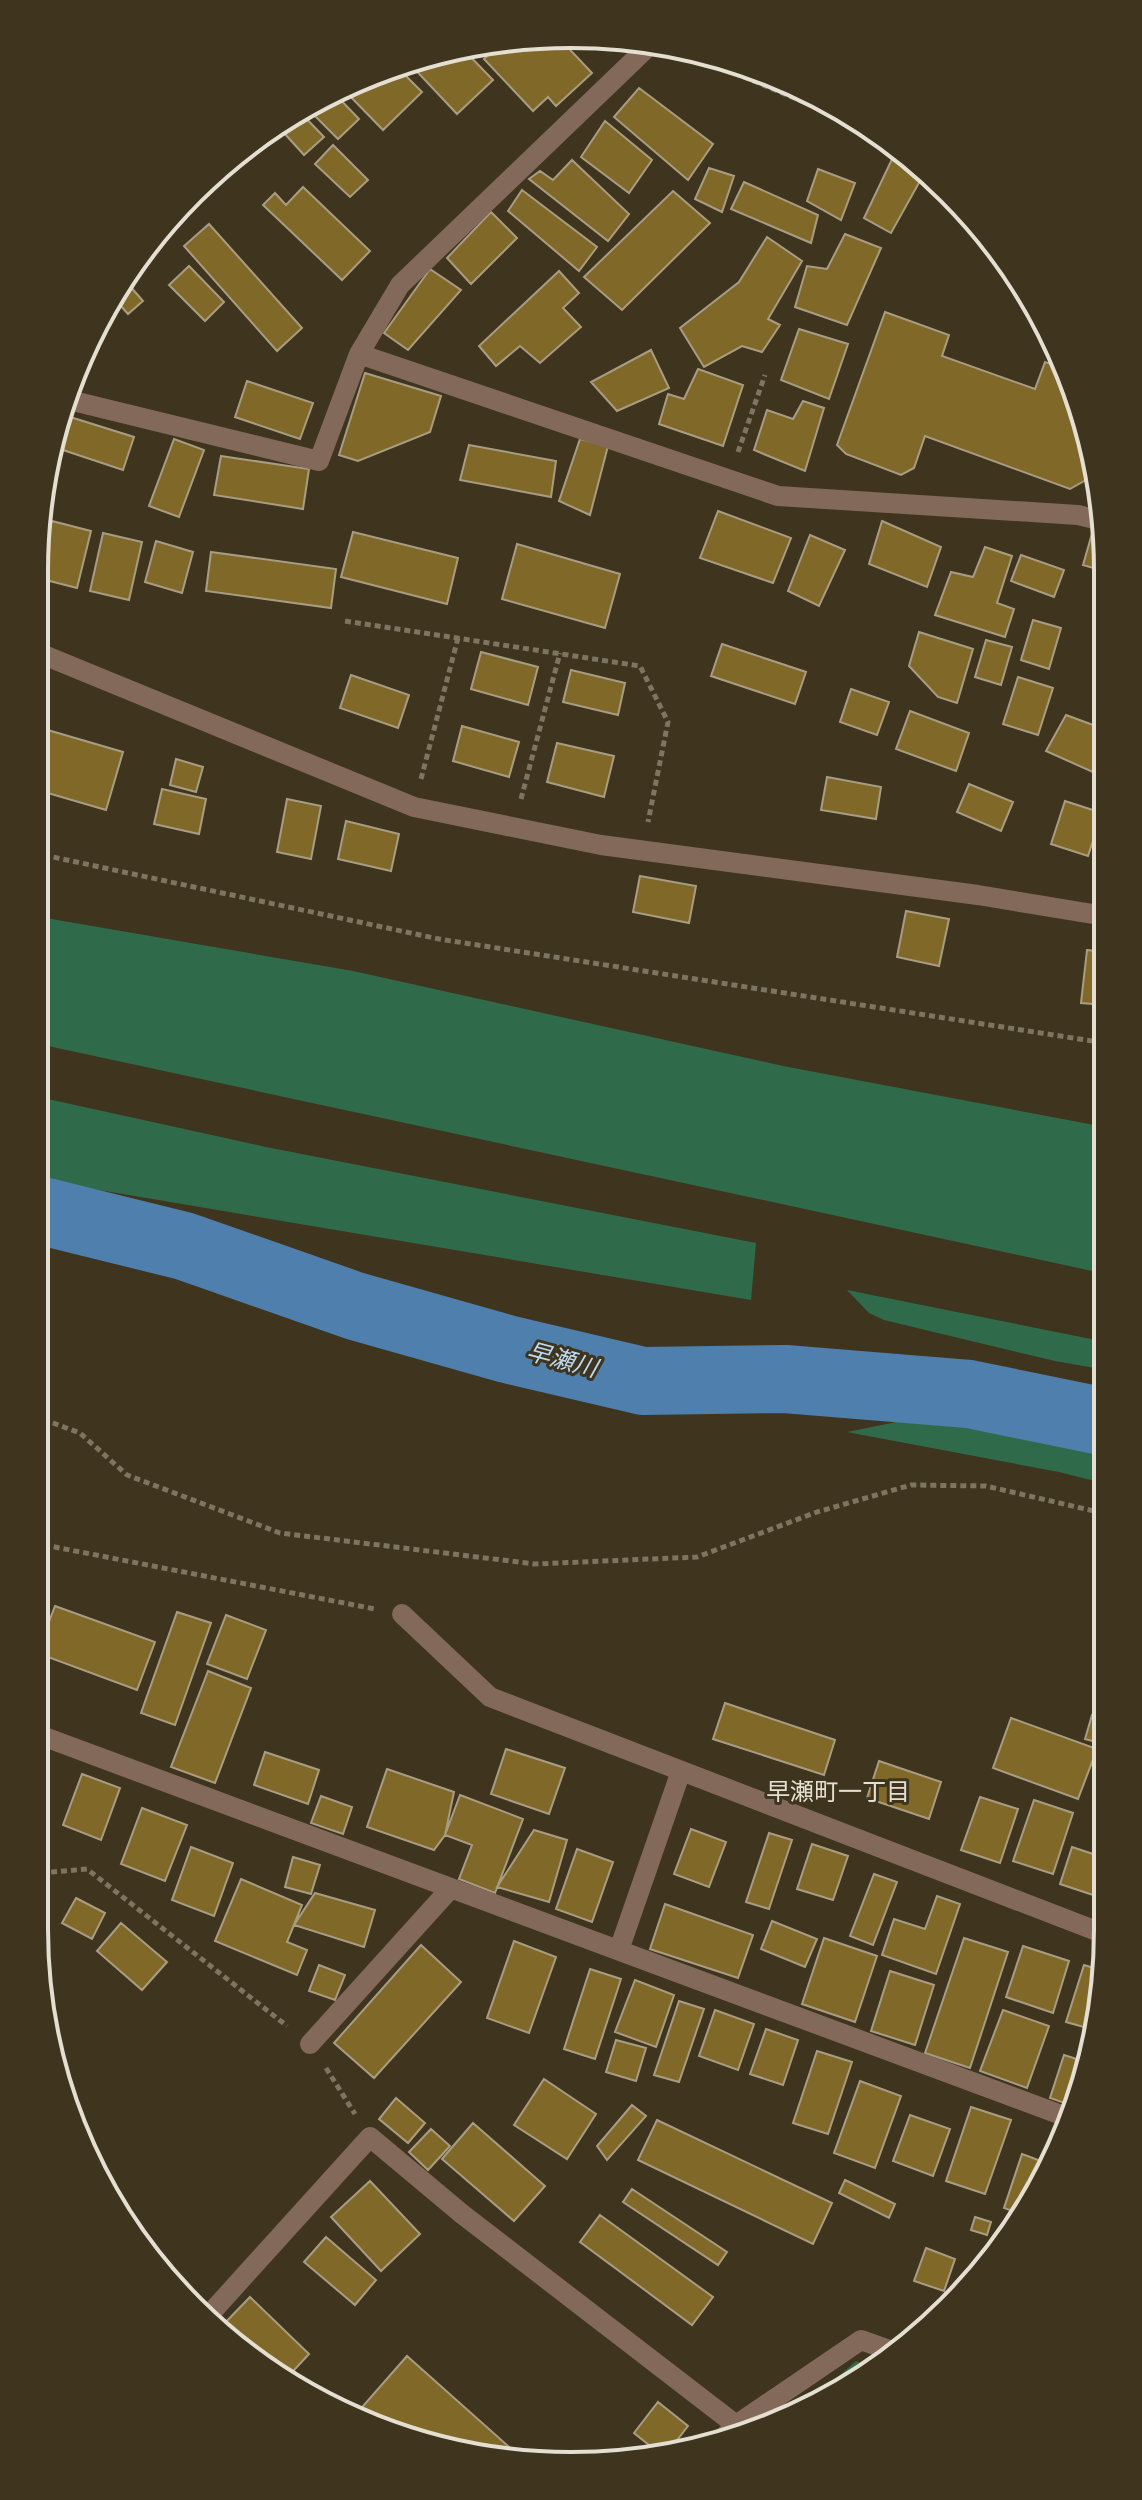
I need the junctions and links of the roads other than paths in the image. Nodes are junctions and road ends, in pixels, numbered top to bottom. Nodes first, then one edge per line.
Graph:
1 (642, 53) edge
2 (359, 354) junction
3 (76, 402) edge
4 (1091, 518) edge
5 (48, 657) edge
6 (1094, 914) edge
7 (402, 1614) road end
8 (48, 1738) edge
9 (681, 1771) junction
10 (451, 1888) junction
11 (1094, 1930) edge
12 (619, 1950) junction
13 (310, 2044) road end
14 (1059, 2114) edge
15 (213, 2310) edge
16 (884, 2348) edge
17 (741, 2423) edge
18 (726, 2428) edge

1 - 2 street
2 - 3 street
2 - 4 street
5 - 6 street
7 - 9 street
8 - 10 street
9 - 11 street
9 - 12 street
10 - 12 street
10 - 13 street
12 - 14 street
15 - 18 street
16 - 17 street

